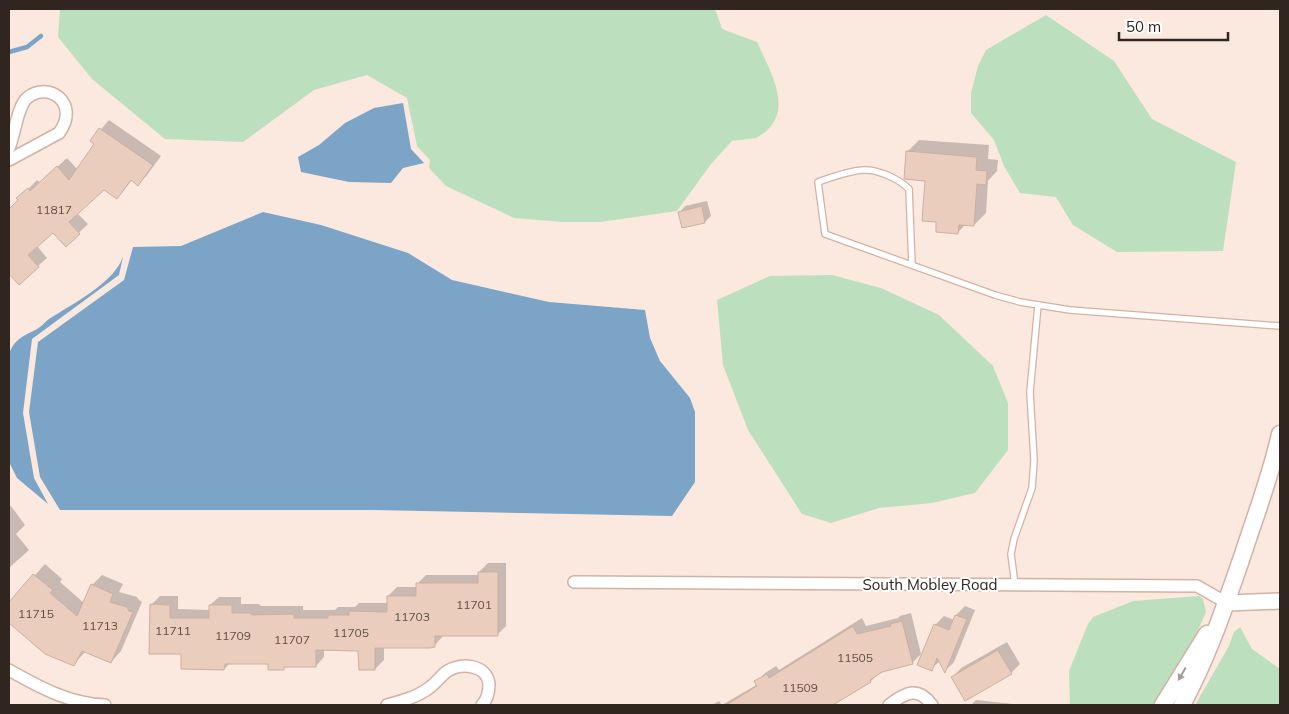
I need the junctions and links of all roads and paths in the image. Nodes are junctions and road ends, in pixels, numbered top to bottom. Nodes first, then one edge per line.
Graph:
1 (9, 148) edge
2 (9, 160) edge
3 (912, 265) junction
4 (1038, 305) junction
5 (1280, 326) edge
6 (1280, 434) edge
7 (574, 582) dead end
8 (1015, 585) junction
9 (1280, 600) edge
10 (1227, 603) junction
11 (9, 670) edge
12 (106, 705) edge
13 (387, 705) edge
14 (482, 705) edge
15 (889, 705) edge
16 (932, 705) edge
17 (1163, 705) edge
18 (1182, 705) edge

1 - 2 street
3 - 3 lane
3 - 4 lane
4 - 5 lane
4 - 8 lane
6 - 10 main road
7 - 8 street, South Mobley Road
8 - 10 street, South Mobley Road
9 - 10 street
10 -> 17 main road
10 - 18 main road
11 - 12 street
13 - 14 street
15 - 16 street

